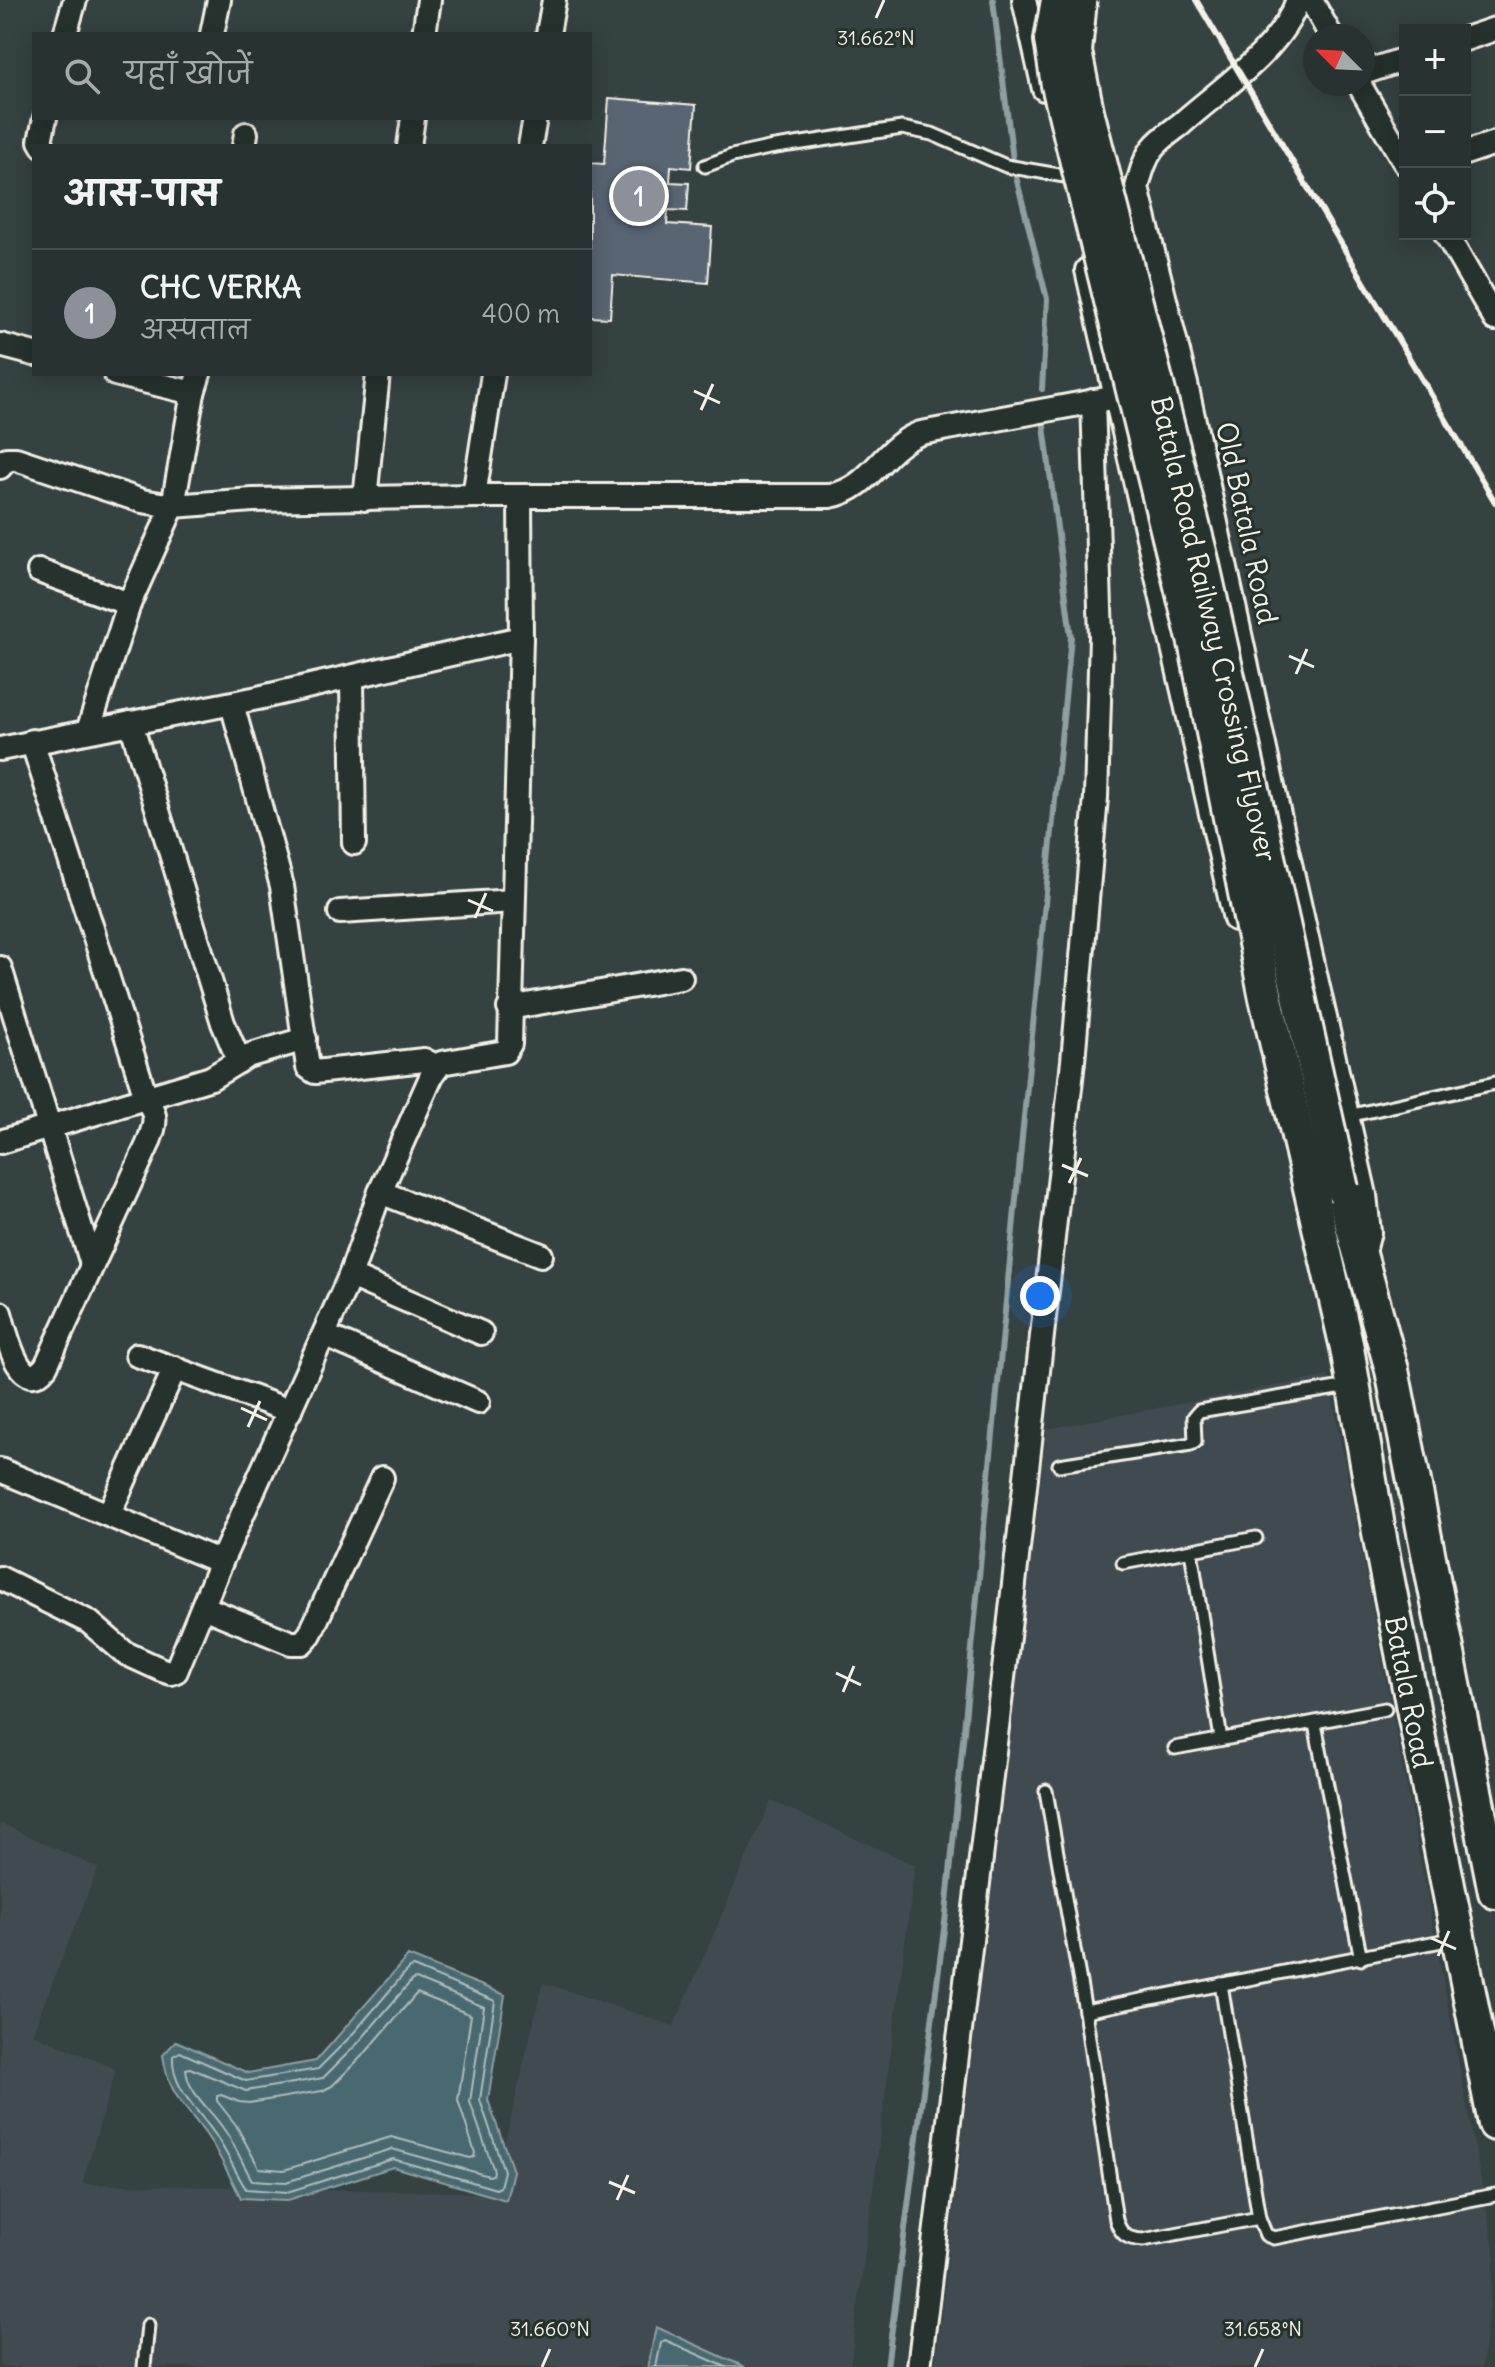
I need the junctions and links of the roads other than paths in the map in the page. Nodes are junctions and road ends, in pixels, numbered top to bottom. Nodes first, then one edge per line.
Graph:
1 (75, 0) edge
2 (219, 0) edge
3 (429, 0) edge
4 (547, 0) edge
5 (554, 0) edge
6 (1024, 0) edge
7 (1058, 0) edge
8 (1080, 0) edge
9 (1298, 0) edge
10 (1311, 0) edge
11 (1324, 24) edge
12 (1495, 29) edge
13 (66, 32) edge
14 (212, 32) edge
15 (424, 32) edge
16 (548, 32) edge
17 (1471, 37) edge
18 (1399, 61) edge
19 (1375, 69) edge
20 (1366, 96) edge
21 (45, 120) edge
22 (413, 120) edge
23 (535, 120) edge
24 (1495, 143) edge
25 (42, 144) edge
26 (409, 144) edge
27 (530, 144) edge
28 (1471, 151) edge
29 (1399, 153) edge
30 (705, 166) dead end
31 (1065, 176) junction
32 (1137, 188) junction
33 (1450, 240) edge
34 (1492, 306) edge
35 (0, 345) edge
36 (32, 353) edge
37 (131, 376) edge
38 (378, 376) edge
39 (493, 376) edge
40 (196, 384) edge
41 (1186, 384) junction
42 (1117, 397) junction
43 (1093, 401) junction
44 (0, 467) edge
45 (474, 496) junction
46 (520, 497) junction
47 (365, 499) junction
48 (173, 506) junction
49 (39, 571) dead end
50 (129, 604) junction
51 (521, 638) junction
52 (352, 677) junction
53 (232, 704) junction
54 (131, 723) junction
55 (88, 731) junction
56 (32, 741) junction
57 (0, 749) edge
58 (354, 843) dead end
59 (513, 901) junction
60 (340, 912) dead end
61 (0, 968) edge
62 (681, 978) dead end
63 (509, 1008) junction
64 (305, 1039) junction
65 (239, 1061) junction
66 (437, 1067) junction
67 (1495, 1083) edge
68 (146, 1097) junction
69 (1348, 1116) junction
70 (49, 1127) junction
71 (0, 1142) edge
72 (380, 1192) junction
73 (541, 1255) dead end
74 (1362, 1259) junction
75 (1326, 1260) junction
76 (92, 1264) junction
77 (350, 1276) junction
78 (0, 1313) edge
79 (481, 1333) dead end
80 (324, 1335) junction
81 (4, 1339) edge
82 (137, 1355) dead end
83 (175, 1368) junction
84 (1354, 1386) junction
85 (478, 1402) dead end
86 (290, 1411) junction
87 (1059, 1465) dead end
88 (0, 1470) edge
89 (382, 1478) dead end
90 (109, 1514) junction
91 (1256, 1538) dead end
92 (1191, 1551) junction
93 (221, 1562) junction
94 (1123, 1563) dead end
95 (0, 1578) edge
96 (203, 1607) junction
97 (1385, 1709) dead end
98 (1315, 1724) junction
99 (1221, 1739) junction
100 (1175, 1748) dead end
101 (1046, 1791) dead end
102 (1495, 1892) edge
103 (1457, 1938) junction
104 (1361, 1959) junction
105 (1221, 1984) junction
106 (1085, 2011) junction
107 (1495, 2124) edge
108 (1495, 2195) edge
109 (1259, 2218) junction
110 (148, 2325) dead end
111 (144, 2367) edge
112 (919, 2367) edge

1 - 13 street
2 - 14 street
3 - 15 street
4 - 5 street
5 - 16 street
6 - 31 street
7 - 75 main road, Batala Road Railway Crossing Flyover, bridge
8 - 74 main road, Batala Road Railway Crossing Flyover, bridge
9 - 32 street
10 - 11 street
12 - 17 street
18 - 19 street
20 - 29 street
21 - 25 street
22 - 26 street
23 - 27 street
24 - 28 street
30 - 31 lane
31 - 32 lane
31 - 42 street
32 - 41 street, Old Batala Road
33 - 34 street
35 - 36 street
37 - 40 street
38 - 47 street
39 - 45 street
40 - 48 street
41 - 42 street
41 - 69 street, Old Batala Road
42 - 43 street
42 - 75 street
43 - 46 street
43 - 112 street
44 - 48 street
45 - 46 street
45 - 47 street
46 - 51 street
47 - 48 street
48 - 50 street
49 - 50 street
50 - 55 street
51 - 52 street
51 - 59 street
52 - 53 street
52 - 58 street
53 - 54 street
53 - 64 street
54 - 55 street
54 - 65 street
55 - 56 street
56 - 57 street
56 - 68 street
59 - 60 street
59 - 63 street
61 - 70 street
62 - 63 street
63 - 66 street
64 - 65 street
64 - 66 street
65 - 68 street
66 - 72 street
67 - 69 lane
68 - 70 street
68 - 76 street
69 - 74 street, Old Batala Road
70 - 71 street
70 - 76 street
72 - 73 street
72 - 77 street
74 - 102 main road, Batala Road
75 - 84 main road, Batala Road
76 - 81 street
77 - 79 street
77 - 80 street
78 - 81 street
80 - 85 street
80 - 86 street
82 - 83 street
83 - 86 street
83 - 90 street
84 - 87 lane
84 - 103 main road, Batala Road
86 - 93 street
88 - 90 street
89 - 96 street
90 - 93 street
91 - 92 lane
92 - 94 lane
92 - 99 lane
93 - 96 street
95 - 96 street
97 - 98 lane
98 - 99 lane
98 - 104 lane
99 - 100 lane
101 - 106 lane
103 - 104 lane
103 - 107 main road, Batala Road
104 - 105 lane
105 - 106 lane
105 - 109 lane
106 - 109 lane
108 - 109 lane
110 - 111 lane

